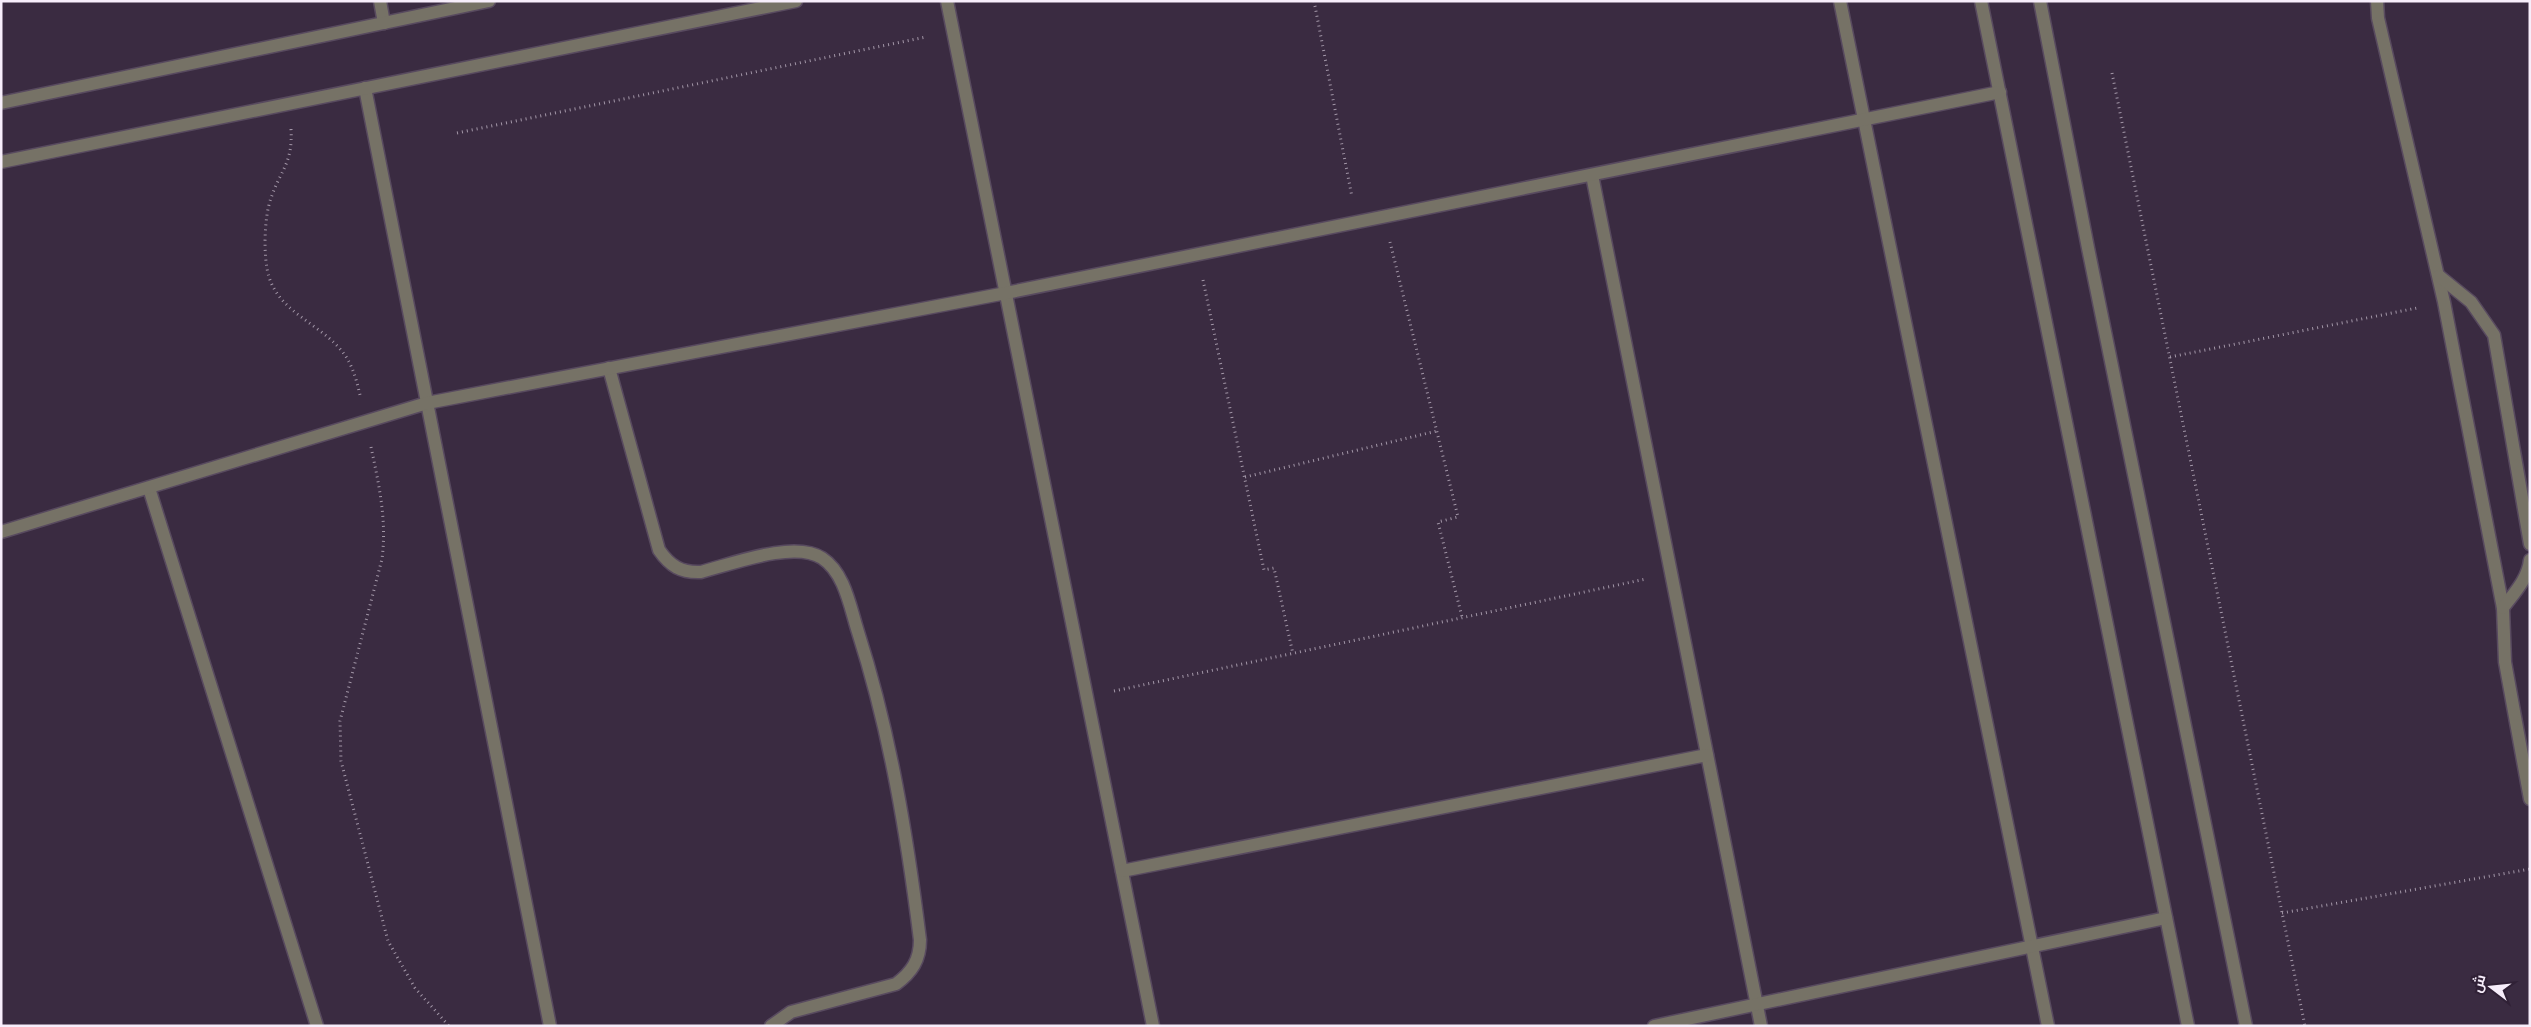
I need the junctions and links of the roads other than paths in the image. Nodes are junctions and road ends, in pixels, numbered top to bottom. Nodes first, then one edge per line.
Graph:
1 (380, 1) edge
2 (489, 1) edge
3 (796, 1) edge
4 (947, 1) edge
5 (1840, 1) edge
6 (1981, 1) edge
7 (2040, 1) edge
8 (2377, 1) edge
9 (384, 23) junction
10 (365, 88) junction
11 (2000, 92) junction
12 (1, 104) edge
13 (1864, 120) junction
14 (1, 162) edge
15 (1592, 175) junction
16 (2439, 276) junction
17 (1006, 293) junction
18 (609, 368) junction
19 (427, 403) junction
20 (149, 488) junction
21 (1, 532) edge
22 (2530, 544) edge
23 (2530, 560) edge
24 (2503, 608) junction
25 (1707, 755) junction
26 (2530, 799) edge
27 (1122, 871) junction
28 (2166, 918) junction
29 (2032, 946) junction
30 (1756, 1004) junction
31 (318, 1026) edge
32 (550, 1026) edge
33 (771, 1026) edge
34 (1153, 1026) edge
35 (1654, 1026) edge
36 (1761, 1026) edge
37 (2048, 1026) edge
38 (2188, 1026) edge
39 (2246, 1026) edge

1 - 9 street
2 - 9 street
3 - 10 street
4 - 17 street
5 - 13 street
6 - 11 street
7 - 39 street
8 - 16 street
9 - 12 street
10 - 14 street
10 - 19 street
11 - 13 street
11 - 28 street
13 - 15 street
13 - 29 street
15 - 17 street
15 - 25 street
16 - 22 street
16 - 24 street
17 - 18 street
17 - 27 street
18 - 19 street
18 - 33 street
19 - 20 street
19 - 32 street
20 - 21 street
20 - 31 street
23 - 24 street
24 - 26 street
25 - 27 street
25 - 30 street
27 - 34 street
28 - 29 street
28 - 38 street
29 - 30 street
29 - 37 street
30 - 35 street
30 - 36 street

